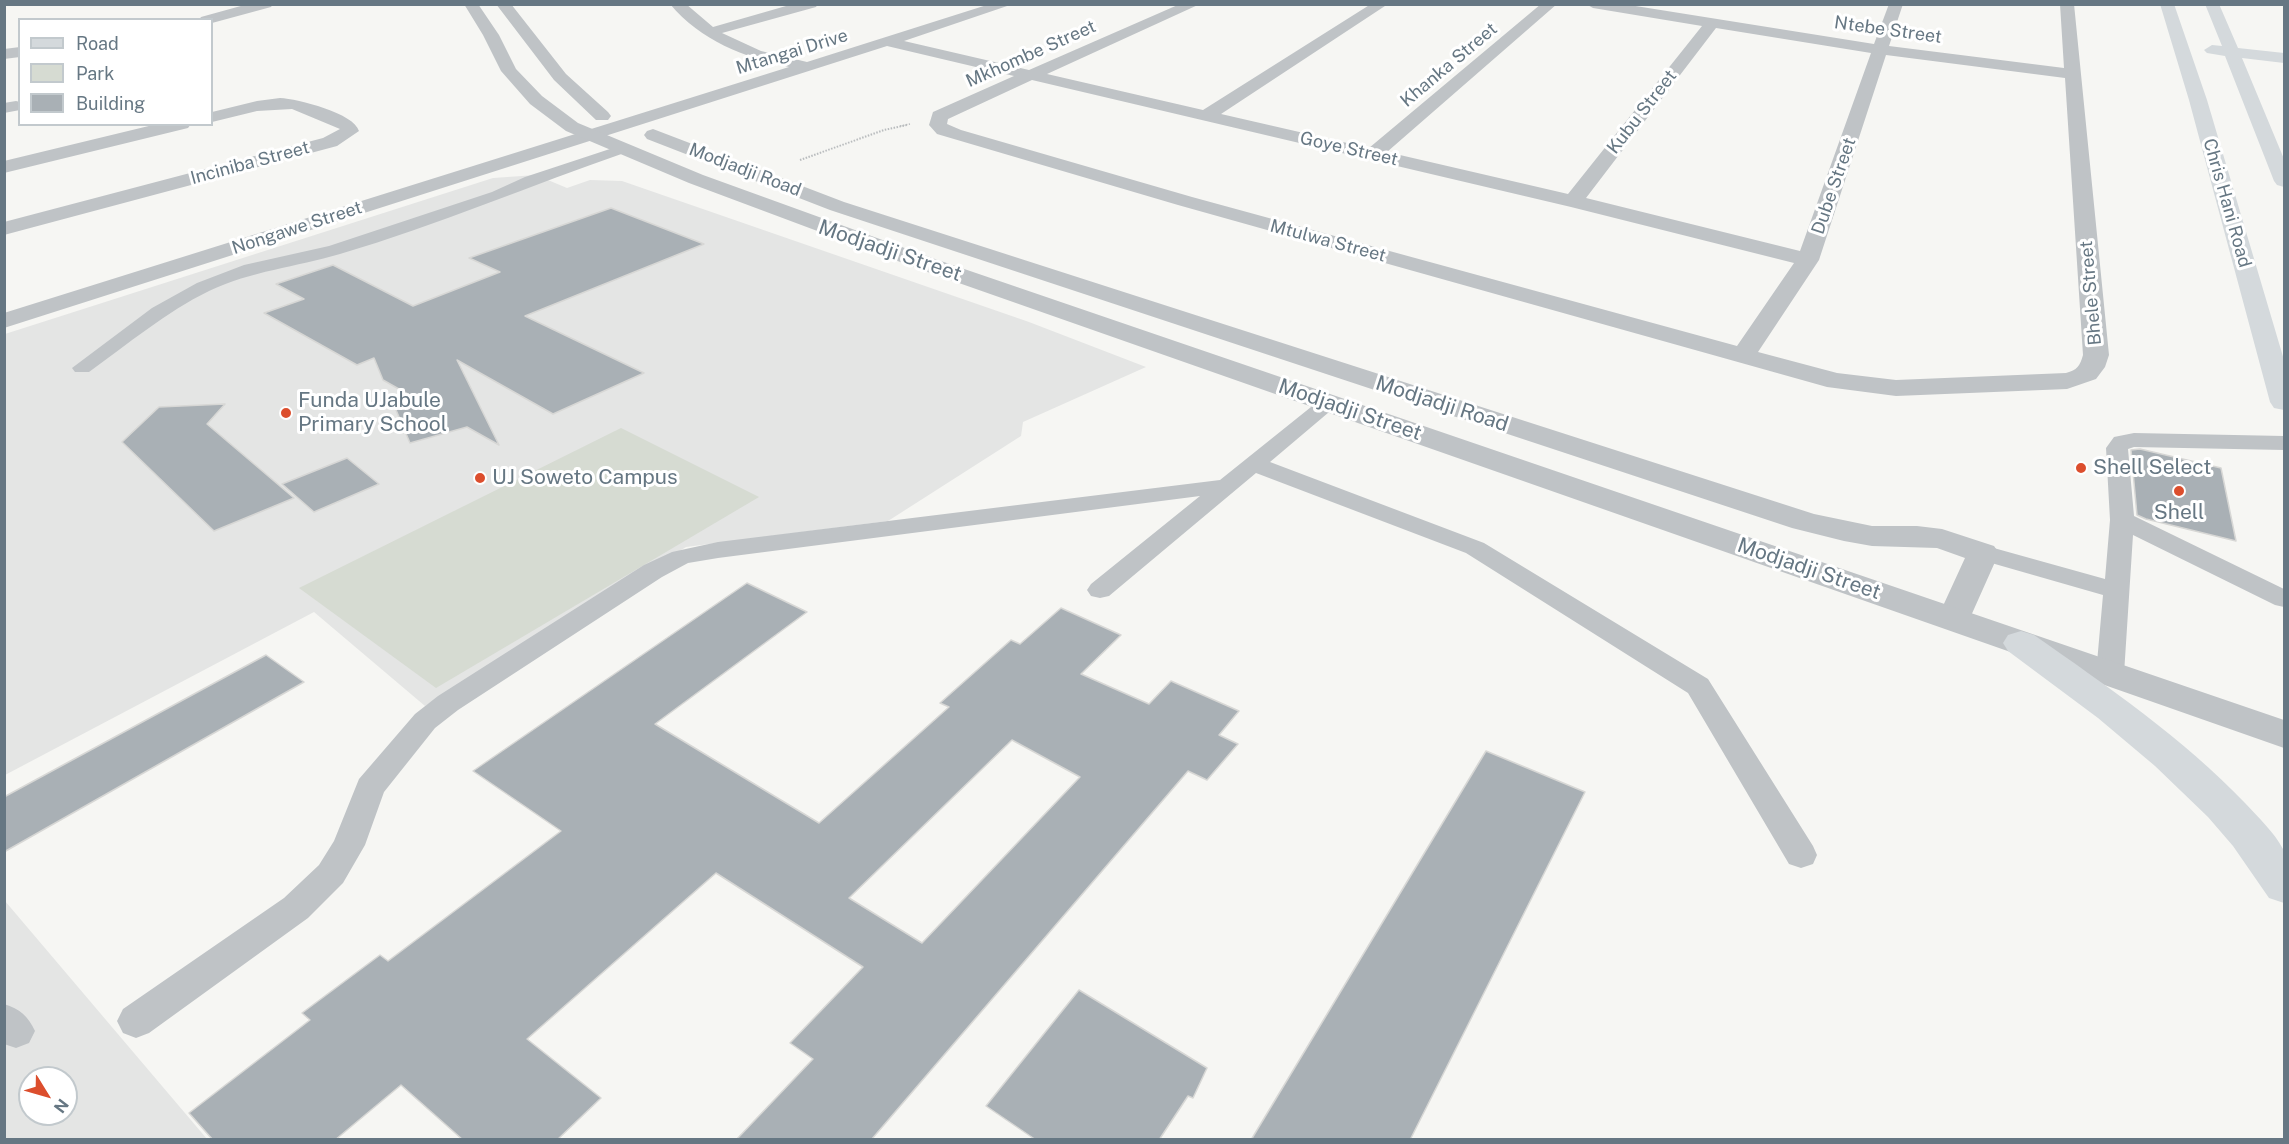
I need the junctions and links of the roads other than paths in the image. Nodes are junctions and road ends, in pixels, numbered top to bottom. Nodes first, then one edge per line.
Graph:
1 (266, 4) edge
2 (471, 4) edge
3 (503, 4) edge
4 (677, 4) edge
5 (811, 4) edge
6 (1005, 4) edge
7 (1193, 4) edge
8 (1381, 4) edge
9 (1550, 4) edge
10 (1593, 4) edge
11 (1896, 4) edge
12 (2067, 4) edge
13 (2167, 4) edge
14 (2212, 4) edge
15 (213, 18) edge
16 (1712, 23) junction
17 (710, 32) junction
18 (888, 42) junction
19 (2182, 46) junction
20 (1880, 50) junction
21 (2231, 52) junction
22 (2284, 58) edge
23 (809, 67) junction
24 (1032, 74) junction
25 (2073, 74) junction
26 (560, 77) junction
27 (519, 83) junction
28 (944, 115) joint
29 (1206, 116) junction
30 (213, 117) edge
31 (174, 126) edge
32 (596, 126) junction
33 (639, 147) junction
34 (1372, 155) junction
35 (4, 167) edge
36 (2284, 182) edge
37 (1573, 201) junction
38 (837, 206) junction
39 (803, 220) junction
40 (4, 228) edge
41 (1808, 260) junction
42 (4, 321) edge
43 (1744, 354) junction
44 (82, 368) dead end
45 (2284, 402) edge
46 (1328, 403) junction
47 (2284, 443) edge
48 (1253, 464) junction
49 (1226, 486) junction
50 (2122, 520) junction
51 (1983, 553) junction
52 (1100, 590) dead end
53 (2115, 590) junction
54 (2284, 599) edge
55 (1954, 619) junction
56 (2021, 643) junction
57 (2110, 674) junction
58 (2284, 734) edge
59 (1801, 855) dead end
60 (2284, 886) edge
61 (136, 1021) dead end

1 - 15 street
2 - 27 street, Modjadji Street
3 - 26 street
4 - 17 street
5 - 17 street
6 - 18 street, Mtangai Drive
7 - 24 street, Mkhombe Street
8 - 29 street
9 - 34 street, Khanka Street
10 - 16 street, Ntebe Street
11 - 20 street, Dube Street
12 - 25 street, Bhele Street
13 - 19 main road, Chris Hani Road
14 - 21 main road
16 - 20 street, Ntebe Street
16 - 37 street, Kubu Street
17 - 23 street
18 - 23 street, Mtangai Drive
18 - 24 street, Goye Street
19 - 21 main road
19 - 45 main road, Chris Hani Road
20 - 25 street, Ntebe Street
20 - 41 street, Dube Street
21 - 22 main road
21 - 36 main road
23 - 32 street, Mtangai Drive
24 - 28 street, Mkhombe Street
24 - 29 street, Goye Street
25 - 43 street, Bhele Street
26 - 27 street
26 - 32 street
27 - 32 street, Modjadji Street
28 - 43 street, Mtulwa Street
29 - 34 street, Goye Street
30 - 40 street, Inciniba Street
31 - 35 street
32 - 33 street, Modjadji Street
32 - 42 street, Nongawe Street
33 - 38 street, Modjadji Road
33 - 39 street, Modjadji Street
33 - 44 lane
34 - 37 street, Goye Street
37 - 41 street, Goye Street
38 - 39 street, Modjadji Road
38 - 51 street, Modjadji Road
39 - 46 street, Modjadji Street
41 - 43 street, Dube Street
46 - 48 lane
46 - 55 street, Modjadji Street
47 - 50 lane
48 - 49 lane
48 - 59 lane
49 - 52 lane
49 - 61 lane
50 - 53 lane
50 - 54 lane
51 - 53 lane
51 - 55 street
53 - 57 lane
55 - 56 street, Modjadji Street
56 - 57 street, Modjadji Street
56 - 60 main road
57 - 58 street, Modjadji Street

